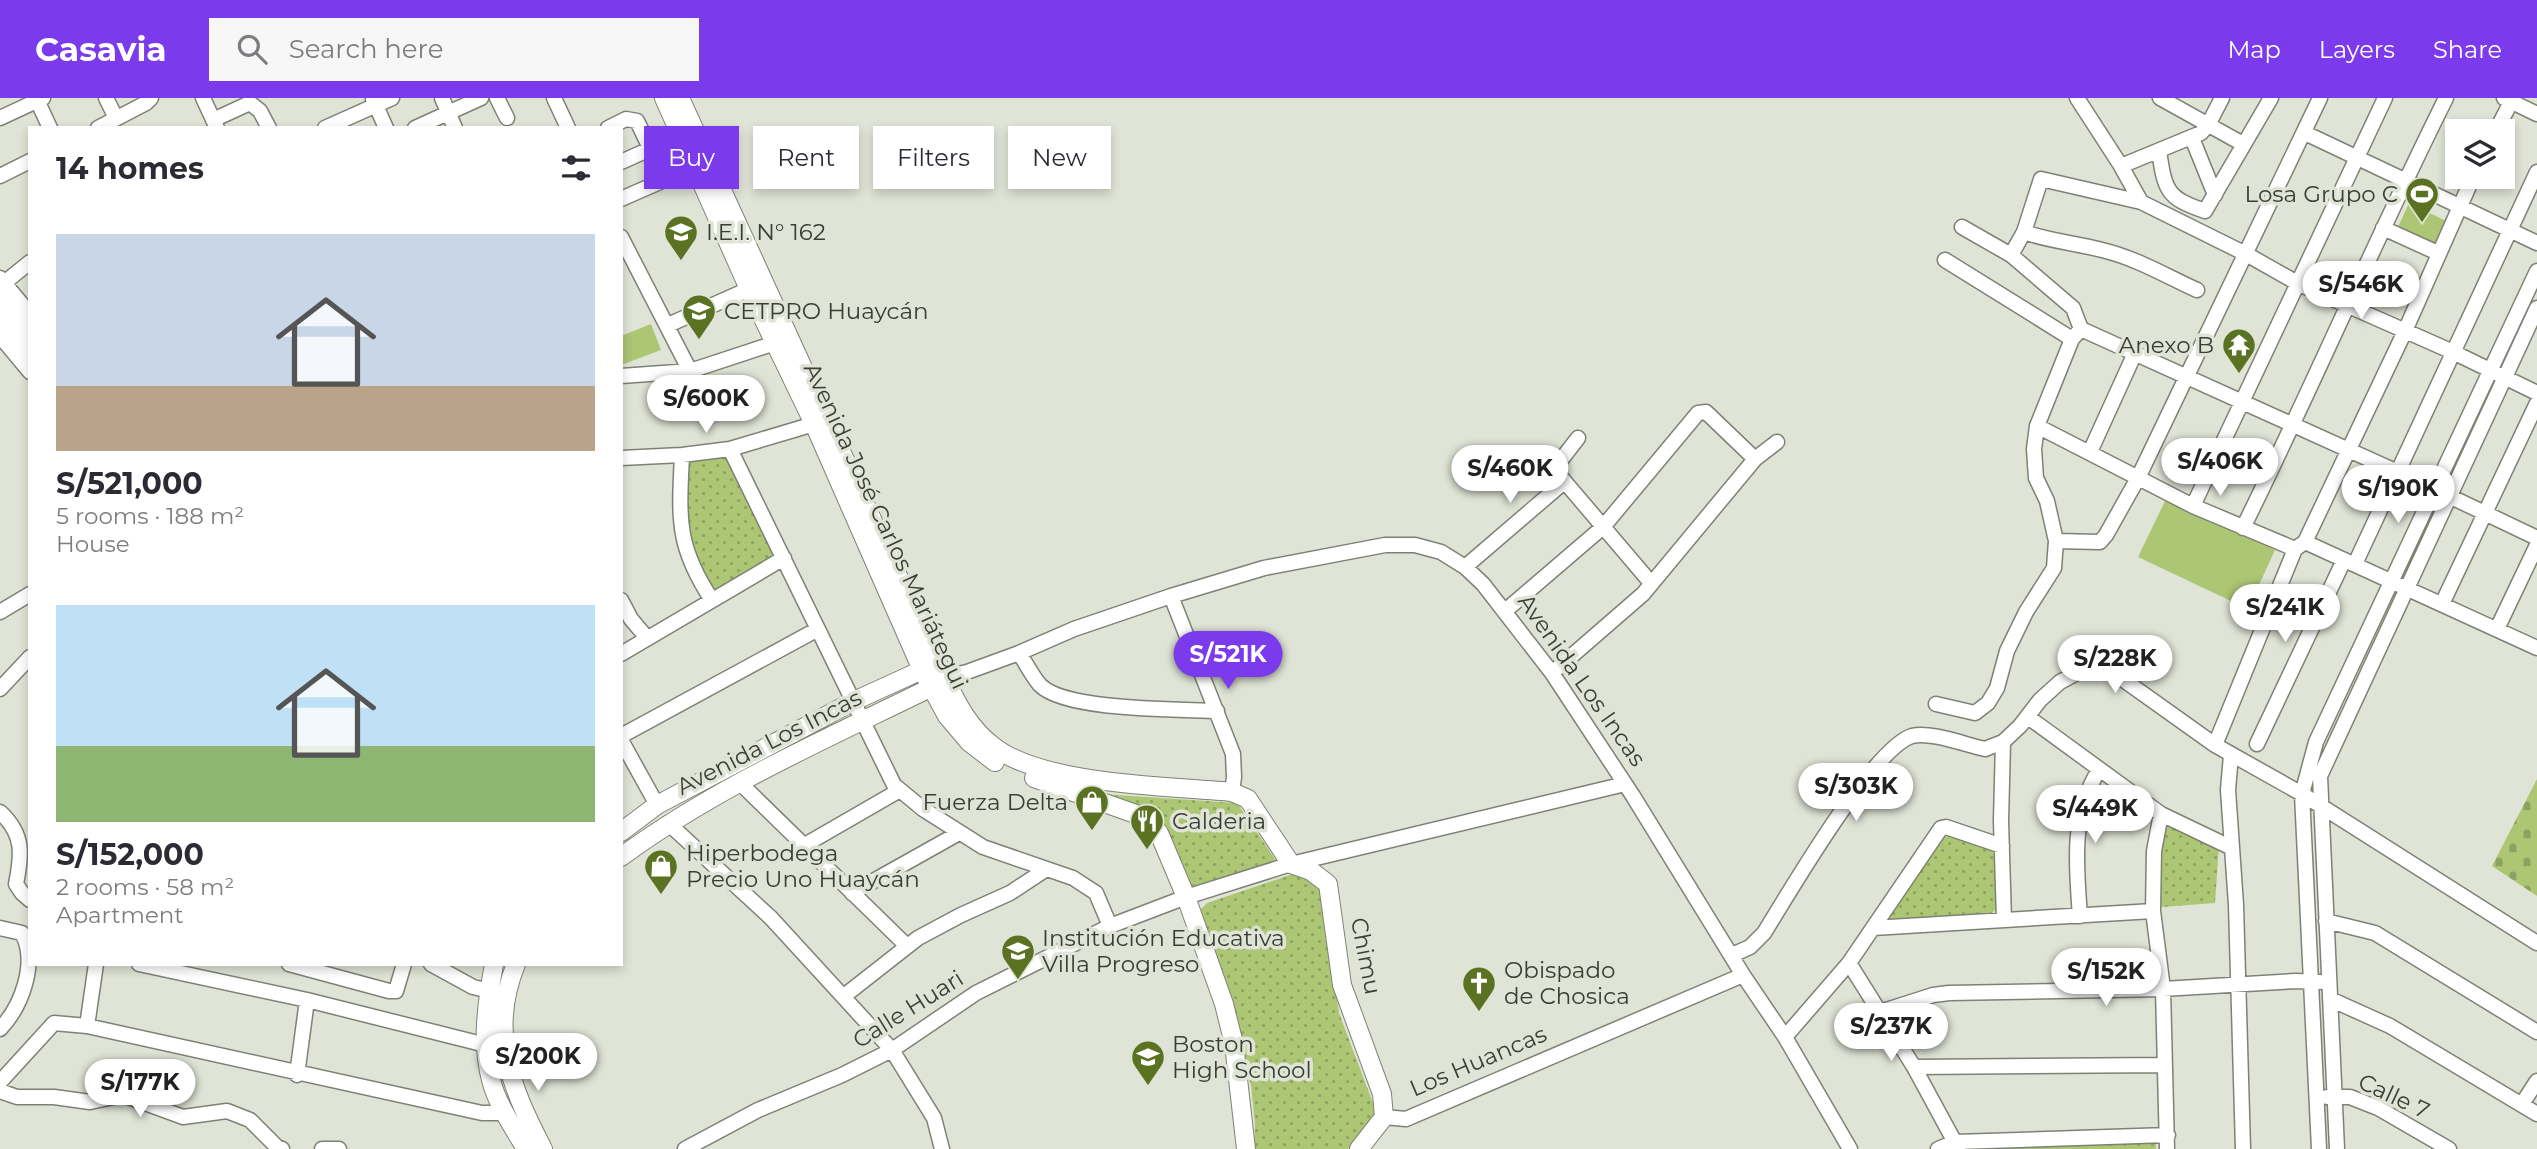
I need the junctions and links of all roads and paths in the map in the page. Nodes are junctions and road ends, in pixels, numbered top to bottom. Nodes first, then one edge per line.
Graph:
1 (106, 98) edge
2 (151, 98) edge
3 (203, 98) edge
4 (392, 98) edge
5 (442, 98) edge
6 (481, 98) edge
7 (497, 98) edge
8 (554, 98) edge
9 (664, 98) edge
10 (680, 98) edge
11 (2077, 98) edge
12 (2160, 98) edge
13 (2222, 98) edge
14 (2271, 98) edge
15 (2320, 98) edge
16 (2385, 98) edge
17 (2445, 98) edge
18 (38, 99) edge
19 (2513, 99) edge
20 (374, 102) edge
21 (2537, 105) edge
22 (449, 113) junction
23 (2537, 114) edge
24 (0, 118) edge
25 (116, 118) junction
26 (507, 118) dead end
27 (2502, 119) edge
28 (215, 124) edge
29 (2208, 125) junction
30 (49, 126) edge
31 (102, 126) edge
32 (268, 126) edge
33 (329, 126) edge
34 (385, 126) edge
35 (420, 126) edge
36 (454, 126) edge
37 (567, 126) edge
38 (612, 126) edge
39 (684, 126) edge
40 (687, 126) edge
41 (2305, 133) junction
42 (644, 138) edge
43 (2192, 138) junction
44 (2244, 144) junction
45 (644, 152) edge
46 (2159, 152) junction
47 (2358, 158) junction
48 (623, 161) edge
49 (28, 162) edge
50 (2121, 166) junction
51 (2537, 172) edge
52 (0, 176) edge
53 (2405, 180) junction
54 (644, 189) edge
55 (710, 189) edge
56 (714, 189) edge
57 (2467, 189) edge
58 (2215, 195) junction
59 (623, 198) edge
60 (2141, 202) junction
61 (2459, 206) junction
62 (2205, 211) junction
63 (1962, 227) dead end
64 (2383, 228) junction
65 (2509, 229) junction
66 (2024, 232) junction
67 (2203, 232) junction
68 (623, 241) edge
69 (2537, 243) edge
70 (2438, 253) junction
71 (2246, 254) junction
72 (2011, 255) junction
73 (1945, 260) dead end
74 (28, 264) edge
75 (2537, 271) edge
76 (2299, 284) junction
77 (1, 285) edge
78 (749, 289) junction
79 (2197, 290) dead end
80 (2348, 306) junction
81 (2537, 308) edge
82 (28, 312) edge
83 (0, 315) edge
84 (668, 325) junction
85 (28, 328) edge
86 (2405, 331) junction
87 (2077, 334) junction
88 (0, 336) edge
89 (782, 341) junction
90 (28, 350) edge
91 (2453, 352) junction
92 (2135, 353) junction
93 (28, 370) edge
94 (2490, 371) junction
95 (690, 372) junction
96 (623, 376) edge
97 (2188, 377) junction
98 (2504, 378) junction
99 (2537, 393) edge
100 (2241, 402) junction
101 (2537, 403) edge
102 (814, 424) junction
103 (2294, 424) junction
104 (2037, 426) junction
105 (1578, 438) dead end
106 (1777, 442) dead end
107 (730, 449) junction
108 (2349, 450) junction
109 (2090, 452) junction
110 (681, 455) junction
111 (623, 458) edge
112 (1755, 459) junction
113 (2397, 472) junction
114 (2138, 478) junction
115 (1564, 482) junction
116 (2435, 489) junction
117 (2449, 496) junction
118 (2193, 506) junction
119 (2485, 513) junction
120 (1602, 527) junction
121 (2243, 528) junction
122 (2537, 538) edge
123 (2056, 541) junction
124 (2537, 545) edge
125 (2300, 546) junction
126 (784, 558) junction
127 (2350, 562) junction
128 (1465, 567) junction
129 (2391, 581) junction
130 (1651, 583) junction
131 (2406, 587) junction
132 (28, 595) edge
133 (1171, 596) junction
134 (712, 600) junction
135 (623, 604) edge
136 (2442, 604) junction
137 (1505, 611) junction
138 (0, 612) edge
139 (818, 629) junction
140 (2497, 629) junction
141 (646, 638) junction
142 (2537, 648) edge
143 (623, 653) edge
144 (1019, 653) junction
145 (28, 659) edge
146 (922, 670) junction
147 (1552, 673) junction
148 (938, 682) junction
149 (0, 689) edge
150 (854, 701) junction
151 (1936, 704) dead end
152 (1217, 711) junction
153 (2028, 717) junction
154 (864, 720) junction
155 (623, 737) edge
156 (623, 742) edge
157 (2003, 742) junction
158 (2257, 744) dead end
159 (2216, 745) junction
160 (2231, 755) junction
161 (2099, 770) junction
162 (739, 782) junction
163 (1625, 785) junction
164 (900, 790) junction
165 (1232, 792) junction
166 (2302, 794) junction
167 (657, 804) junction
168 (2320, 806) junction
169 (0, 812) edge
170 (2161, 814) junction
171 (668, 823) junction
172 (623, 830) edge
173 (959, 833) junction
174 (803, 846) junction
175 (2002, 846) junction
176 (2232, 848) junction
177 (623, 856) edge
178 (1291, 864) junction
179 (1045, 870) junction
180 (852, 892) junction
181 (1186, 897) junction
182 (28, 898) edge
183 (2153, 911) junction
184 (2080, 916) junction
185 (2004, 920) junction
186 (2326, 920) junction
187 (1110, 926) junction
188 (0, 928) edge
189 (1872, 928) junction
190 (2537, 943) edge
191 (907, 946) junction
192 (1732, 955) junction
193 (1849, 963) junction
194 (96, 966) edge
195 (148, 966) edge
196 (296, 966) edge
197 (403, 966) edge
198 (435, 966) edge
199 (494, 966) edge
200 (515, 966) edge
201 (1743, 975) junction
202 (2311, 982) junction
203 (2330, 983) junction
204 (2237, 985) junction
205 (2162, 989) junction
206 (490, 991) junction
207 (844, 996) junction
208 (2330, 999) junction
209 (307, 1000) junction
210 (1880, 1012) junction
211 (87, 1027) junction
212 (0, 1029) edge
213 (2537, 1032) edge
214 (1785, 1037) junction
215 (486, 1045) junction
216 (892, 1050) junction
217 (2165, 1065) junction
218 (1914, 1067) junction
219 (297, 1074) junction
220 (2537, 1081) edge
221 (0, 1082) edge
222 (0, 1091) edge
223 (2334, 1097) junction
224 (2316, 1098) junction
225 (2522, 1104) junction
226 (505, 1114) junction
227 (2537, 1114) edge
228 (1384, 1117) junction
229 (2417, 1131) junction
230 (2168, 1142) edge
231 (1957, 1145) edge
232 (282, 1149) edge
233 (322, 1149) edge
234 (339, 1149) edge
235 (526, 1149) edge
236 (543, 1149) edge
237 (685, 1149) edge
238 (942, 1149) edge
239 (1246, 1149) edge
240 (1359, 1149) edge
241 (1850, 1149) edge
242 (1938, 1149) edge
243 (2243, 1149) edge
244 (2319, 1149) edge
245 (2337, 1149) edge
246 (2418, 1149) edge
247 (2449, 1149) edge

1 - 25 street
2 - 25 street
3 - 28 street
4 - 20 street
5 - 22 street
6 - 22 street
7 - 26 street
8 - 37 street
9 - 39 main road, Avenida José Carlos Mariátegui
10 - 40 main road, Avenida José Carlos Mariátegui
11 - 50 street
12 - 29 street
13 - 29 street
14 - 44 street
15 - 41 street
16 - 47 street
17 - 53 street
18 - 24 street
18 - 30 street
19 - 21 street
19 - 23 street
19 - 27 street
20 - 33 street
20 - 34 street
22 - 35 street
22 - 36 street
25 - 31 street
28 - 32 street
29 - 43 street
29 - 44 street
38 - 42 street
41 - 47 street
41 - 71 street
43 - 46 street
43 - 58 street
44 - 58 street
45 - 48 street
46 - 50 street
46 - 62 street
47 - 53 street
47 - 76 street
49 - 52 street
50 - 60 street
51 - 65 street
53 - 61 street
53 - 64 street
54 - 59 street
55 - 78 main road, Avenida José Carlos Mariátegui
56 - 89 main road, Avenida José Carlos Mariátegui
57 - 61 street
58 - 62 street
60 - 66 street
60 - 67 street
61 - 65 street
61 - 70 street
62 - 67 street
63 - 72 street
64 - 70 street
64 - 80 street
65 - 69 street
65 - 91 street
66 - 72 street
66 - 79 street
67 - 71 street
68 - 84 street
70 - 86 street
71 - 76 street
71 - 97 street
72 - 87 street
73 - 87 street
74 - 77 street
75 - 94 street
76 - 80 street
76 - 100 street
77 - 82 street
77 - 85 main road
78 - 84 street
78 - 89 main road, Avenida José Carlos Mariátegui
80 - 86 street
80 - 103 street
81 - 98 street
83 - 90 main road
84 - 95 street
86 - 91 street
86 - 108 street
87 - 92 street
87 - 104 street
88 - 93 street
89 - 95 street
89 - 102 main road, Avenida José Carlos Mariátegui
89 - 148 main road, Avenida José Carlos Mariátegui
91 - 94 street
91 - 113 street
92 - 97 street
92 - 109 street
94 - 98 street
94 - 116 street
95 - 96 street
97 - 100 street
97 - 114 street
98 - 99 street
98 - 117 street
100 - 103 street
100 - 118 street
101 - 119 street
102 - 107 street
102 - 146 main road, Avenida José Carlos Mariátegui
103 - 108 street
103 - 121 street
104 - 109 street
104 - 123 street
105 - 115 street
106 - 112 street
107 - 110 street
107 - 126 street
108 - 113 street
108 - 125 street
109 - 114 street
110 - 111 street
110 - 134 street
112 - 120 street
112 - 130 street
113 - 116 street
113 - 127 street
114 - 118 street
114 - 123 street
115 - 120 street
115 - 128 street
116 - 129 street
117 - 119 street
117 - 131 street
118 - 121 street
119 - 122 street
119 - 136 street
120 - 130 street
120 - 137 street
121 - 125 street
123 - 151 street
124 - 140 street
125 - 127 street
125 - 159 street
126 - 134 street
126 - 139 street
127 - 129 street
127 - 158 street
128 - 133 street, Avenida Los Incas
128 - 137 street, Avenida Los Incas
129 - 131 street
129 - 166 street
130 - 147 street
131 - 136 street
131 - 168 street
132 - 138 street
133 - 144 street, Avenida Los Incas
133 - 152 street
134 - 141 street
135 - 141 street
136 - 140 street
137 - 147 street, Avenida Los Incas
139 - 150 street
139 - 155 street
140 - 142 street
141 - 143 street
144 - 148 street, Avenida Los Incas
144 - 152 street
145 - 149 street
146 - 148 main road, Avenida José Carlos Mariátegui
146 - 150 main road, Avenida Los Incas
147 - 163 street, Avenida Los Incas
148 - 154 main road, Avenida Los Incas
148 - 165 main road, Avenida José Carlos Mariátegui
148 - 181 main road, Avenida José Carlos Mariátegui
150 - 154 street
150 - 167 main road, Avenida Los Incas
152 - 165 street
153 - 157 street
153 - 159 street
153 - 161 street
154 - 162 main road, Avenida Los Incas
154 - 164 street
156 - 167 street
157 - 175 street
157 - 192 street
159 - 160 street
160 - 166 street
160 - 176 street
161 - 170 street
161 - 184 street
162 - 171 main road, Avenida Los Incas
162 - 174 street
163 - 178 street, Calle Huari
163 - 192 street, Avenida Los Incas
164 - 173 street
164 - 174 street
165 - 178 main road
166 - 168 street
166 - 202 street
167 - 172 main road, Avenida Los Incas
168 - 186 street
168 - 190 street
169 - 182 street
170 - 176 street
170 - 183 street
171 - 177 main road, Avenida Los Incas
171 - 207 street
173 - 179 street
173 - 180 street
174 - 180 street
175 - 185 street
175 - 189 street
176 - 204 street
178 - 181 street, Calle Huari
178 - 228 main road, Chimu
179 - 187 street
179 - 191 street
180 - 191 street
181 - 187 street, Calle Huari
181 - 239 main road, Avenida José Carlos Mariátegui
183 - 184 street
183 - 205 street
184 - 185 street
185 - 189 street
186 - 203 street
186 - 213 street
187 - 216 street, Calle Huari
188 - 212 street
189 - 193 street
191 - 207 street
192 - 201 street, Avenida Los Incas
193 - 210 street
193 - 214 street
194 - 211 street
195 - 209 street
196 - 197 street
198 - 206 street
199 - 206 main road
200 - 236 main road
201 - 214 street, Avenida Los Incas
201 - 228 street, Los Huancas
202 - 203 street
202 - 204 street
202 - 224 street
203 - 208 street
204 - 205 street
204 - 243 street
205 - 210 street
205 - 217 street
206 - 215 main road
207 - 216 street
208 - 223 street
208 - 225 street
209 - 215 street
209 - 219 street
210 - 218 street
211 - 219 street
211 - 221 street
214 - 241 street, Avenida Los Incas
215 - 226 main road
216 - 237 street, Calle Huari
216 - 238 street
217 - 218 street
217 - 230 street
218 - 231 street
219 - 226 street
220 - 225 street
222 - 232 street
223 - 224 street, Calle 7
223 - 229 street, Calle 7
223 - 245 street
224 - 244 street
225 - 227 street
226 - 235 main road
228 - 240 main road
229 - 246 street
229 - 247 street, Calle 7
230 - 231 street
231 - 242 street
233 - 234 street

